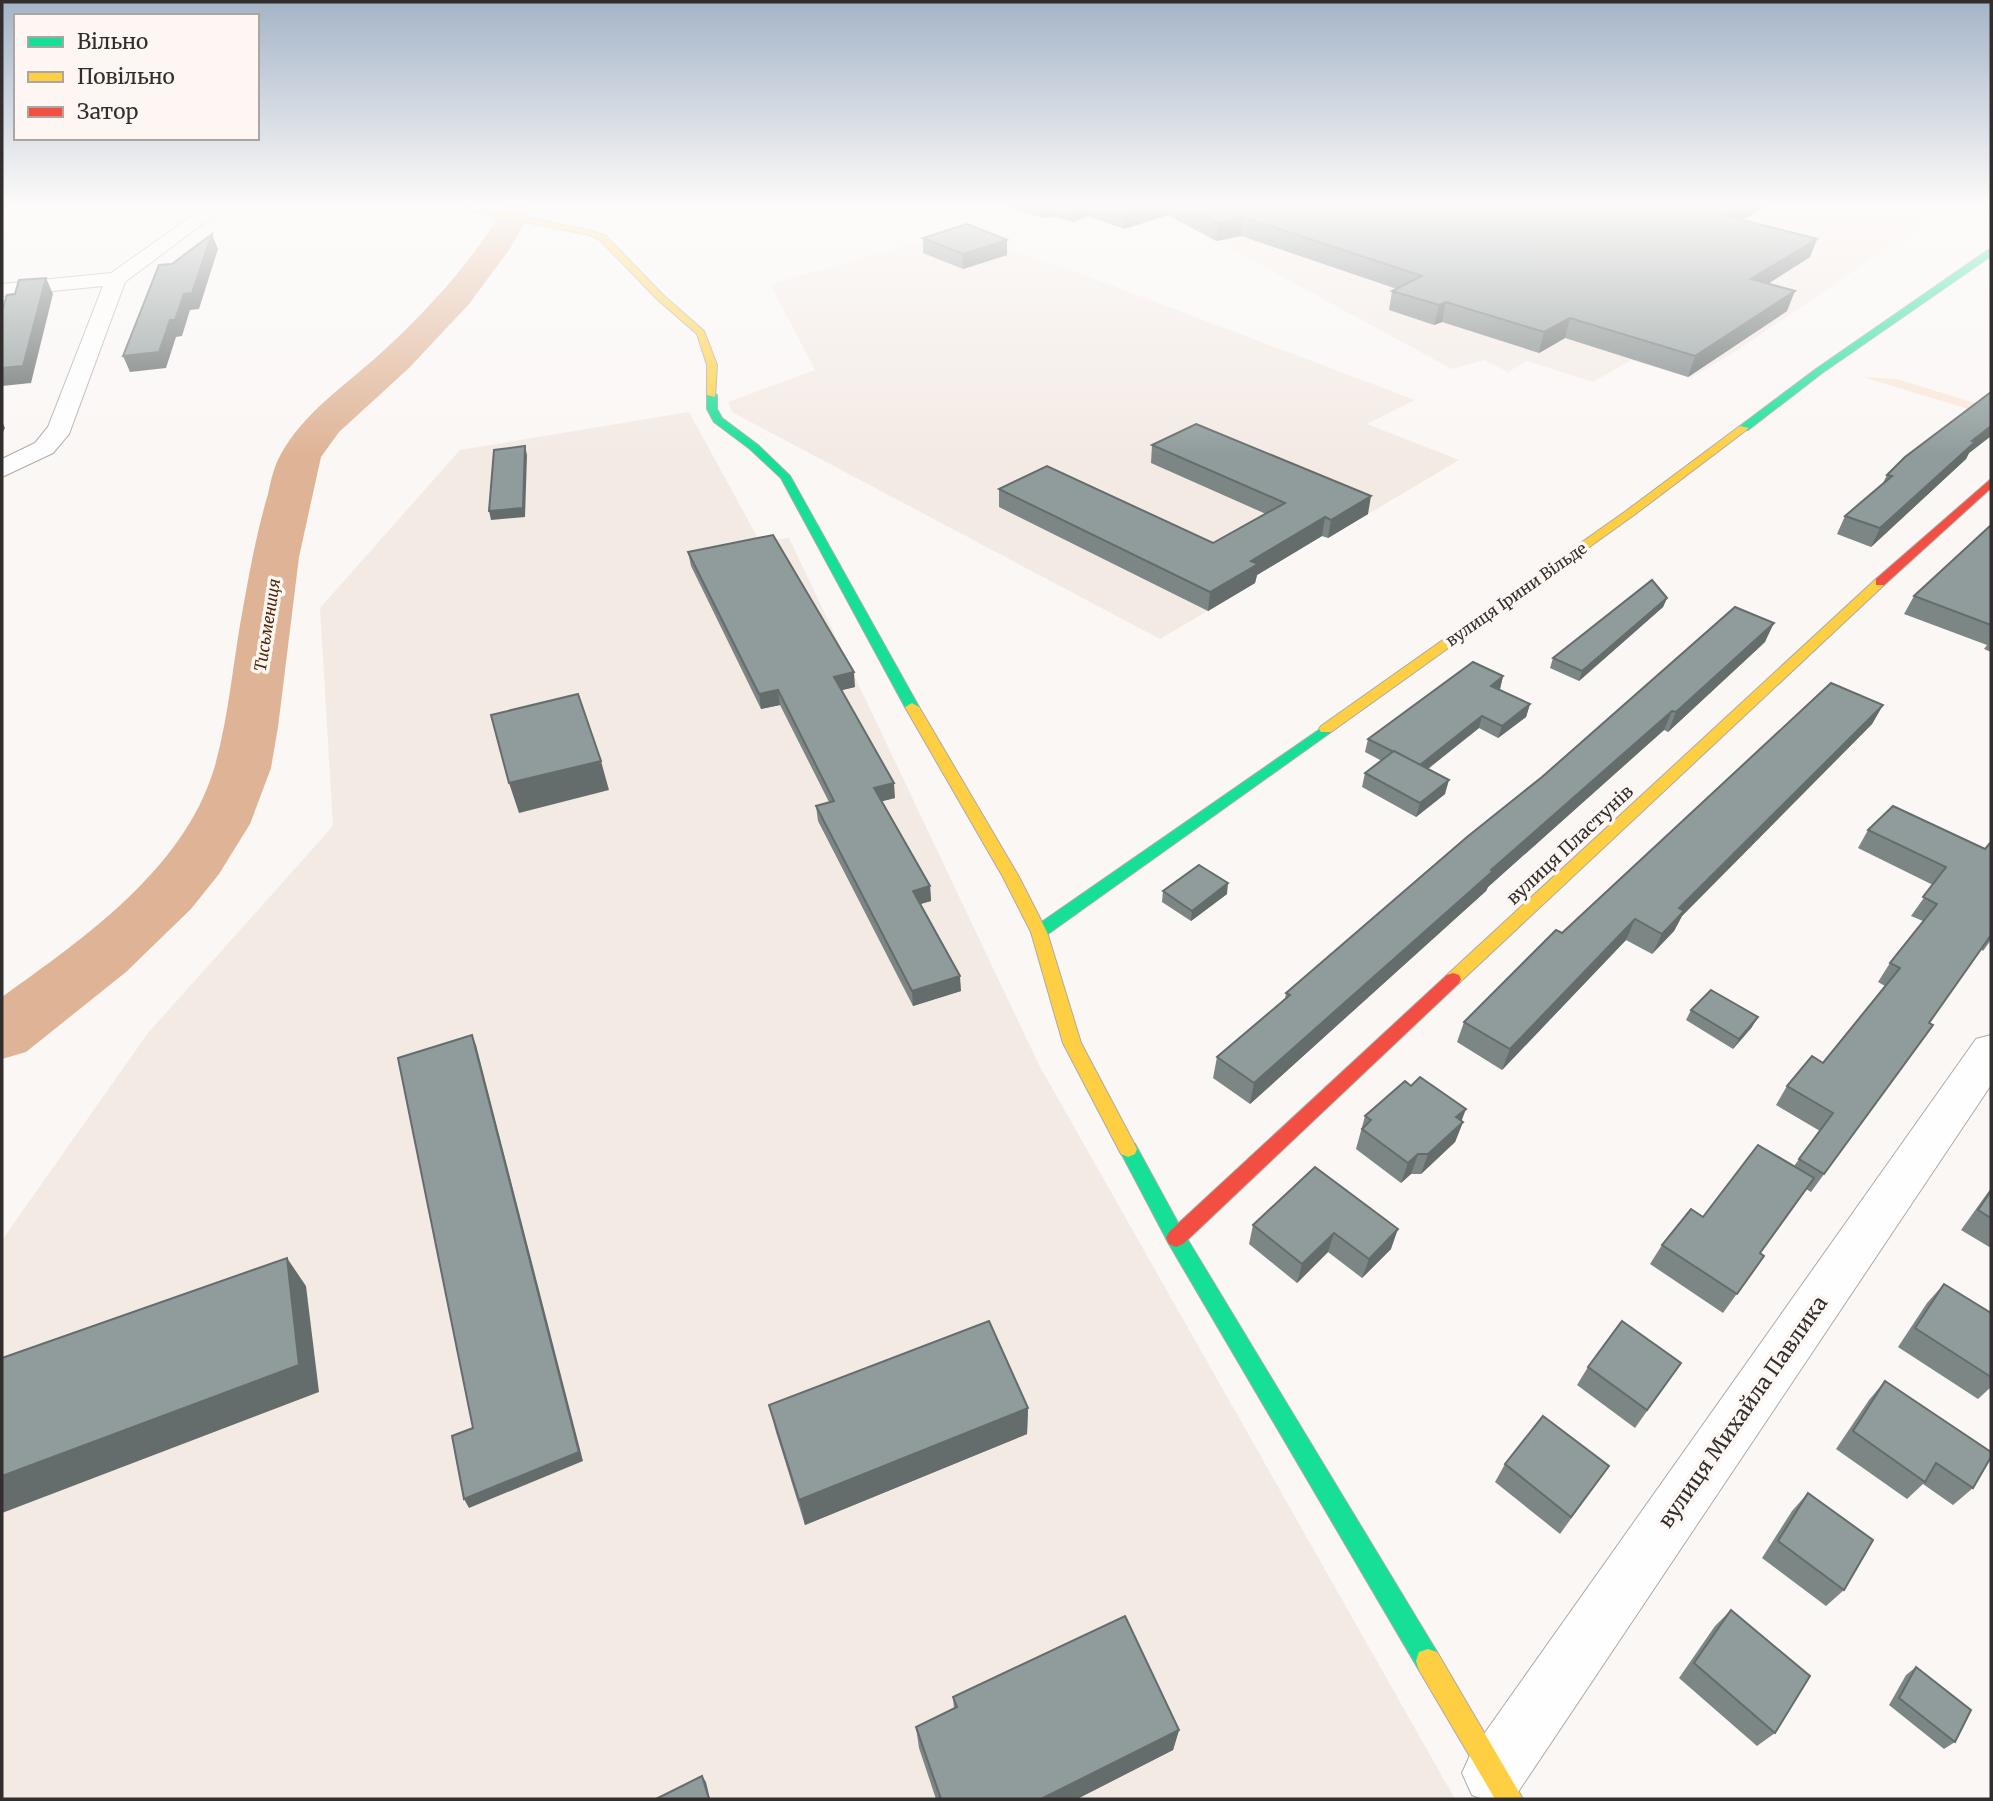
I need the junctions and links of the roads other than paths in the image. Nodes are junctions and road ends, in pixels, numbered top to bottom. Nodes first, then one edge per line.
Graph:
1 (22, 288) edge
2 (113, 288) edge
3 (651, 288) edge
4 (1939, 288) edge
5 (2, 290) edge
6 (2, 469) edge
7 (1991, 482) edge
8 (1039, 932) junction
9 (1991, 1051) edge
10 (1176, 1238) junction
11 (1502, 1786) edge

1 - 5 street
2 - 6 street
3 - 8 street
4 - 8 street, вулиця Ірини Вільде
7 - 10 street, вулиця Пластунів
8 - 10 street
9 - 11 street, вулиця Михайла Павлика
10 - 11 street

